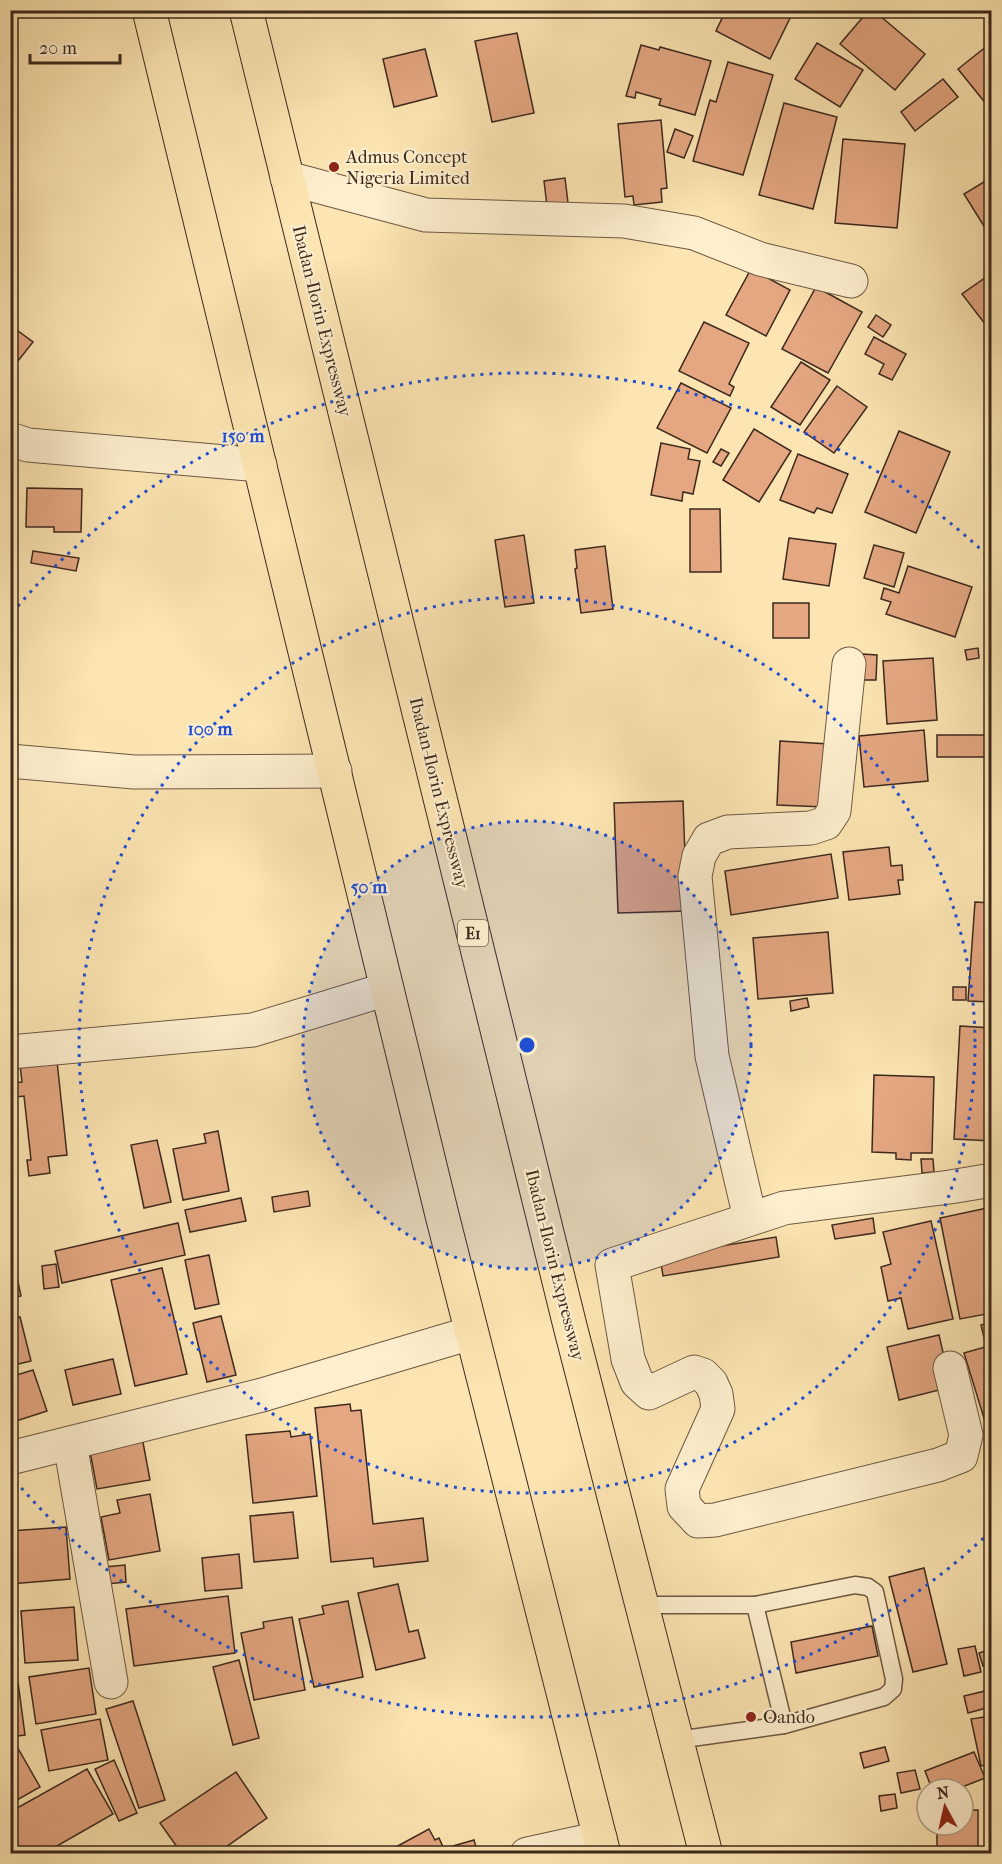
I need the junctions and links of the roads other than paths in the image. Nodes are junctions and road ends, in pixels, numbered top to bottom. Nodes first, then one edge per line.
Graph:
1 (149, 10) edge
2 (246, 10) edge
3 (287, 178) junction
4 (852, 281) dead end
5 (10, 439) edge
6 (260, 465) junction
7 (849, 664) dead end
8 (10, 761) edge
9 (335, 771) junction
10 (387, 989) junction
11 (10, 1052) edge
12 (992, 1180) edge
13 (750, 1218) junction
14 (471, 1333) junction
15 (950, 1368) dead end
16 (70, 1443) junction
17 (10, 1458) edge
18 (642, 1605) junction
19 (755, 1605) junction
20 (111, 1682) dead end
21 (784, 1725) junction
22 (677, 1740) junction
23 (602, 1846) edge
24 (527, 1854) edge
25 (706, 1854) edge

1 - 6 highway
2 - 3 highway, Ibadan-Ilorin Expressway / E1
3 - 4 street
3 - 18 highway, Ibadan-Ilorin Expressway / E1
5 - 6 street
6 - 9 highway
7 - 13 street
8 - 9 street
9 - 10 highway
10 - 11 street
10 - 14 highway
12 - 13 street
13 - 15 street
14 - 16 street
14 - 23 highway
16 - 17 street
16 - 20 street
18 - 19 lane
18 - 22 highway, Ibadan-Ilorin Expressway / E1
19 - 21 lane
19 - 21 lane
21 - 22 lane
22 - 25 highway, Ibadan-Ilorin Expressway / E1
23 - 24 street

